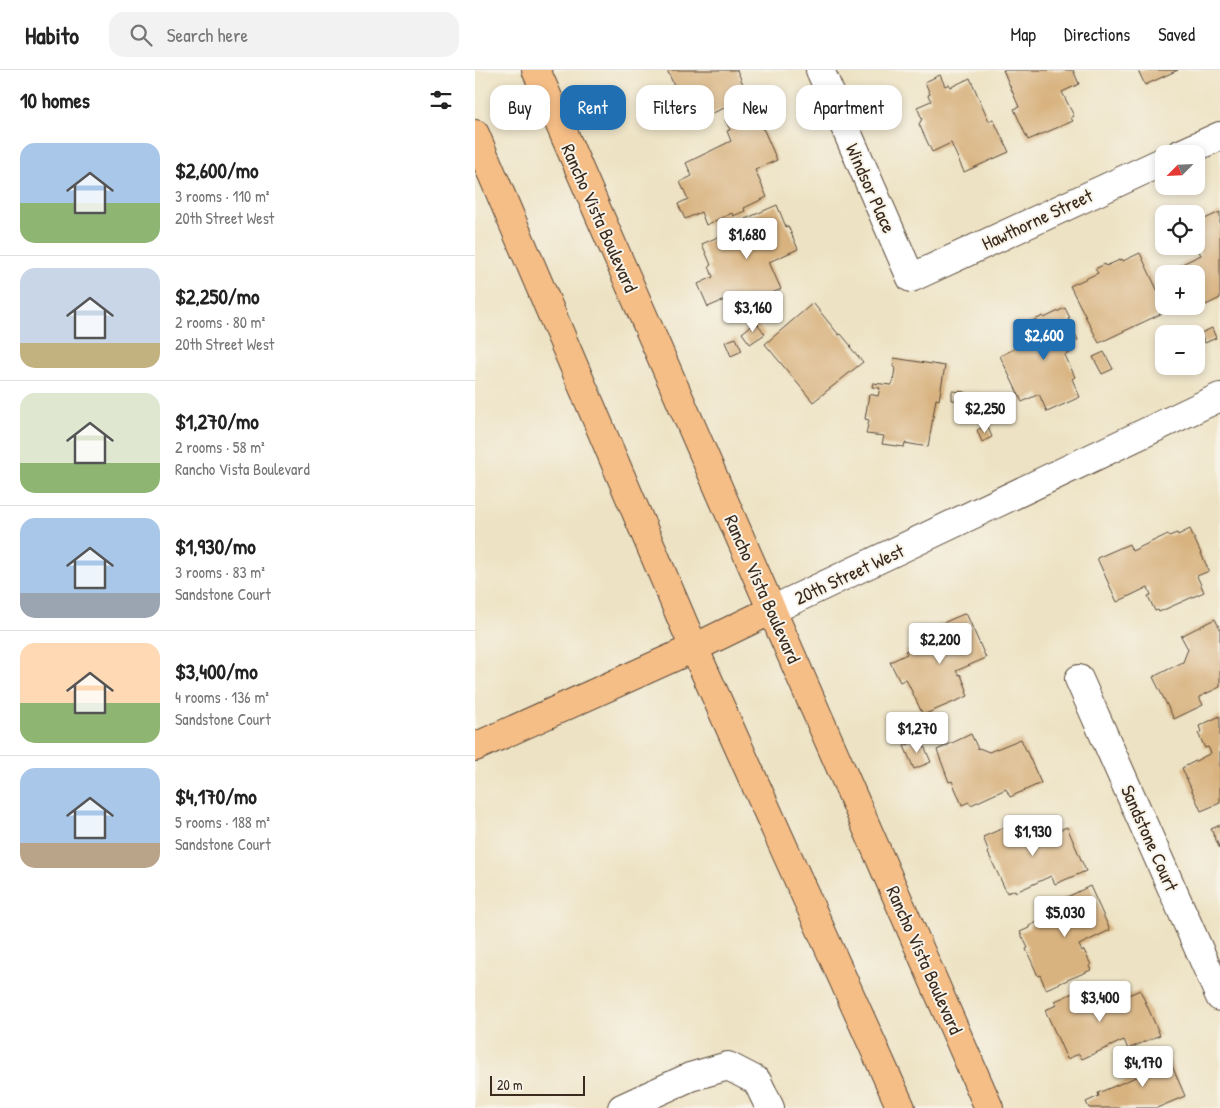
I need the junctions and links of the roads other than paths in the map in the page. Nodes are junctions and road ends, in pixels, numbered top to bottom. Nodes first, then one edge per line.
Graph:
1 (536, 70) edge
2 (820, 70) edge
3 (475, 134) edge
4 (1220, 136) edge
5 (1200, 145) edge
6 (1155, 165) edge
7 (911, 278) joint
8 (1220, 397) edge
9 (772, 610) junction
10 (694, 648) junction
11 (1079, 679) dead end
12 (475, 747) edge
13 (1220, 997) edge
14 (622, 1108) edge
15 (770, 1108) edge
16 (901, 1108) edge
17 (989, 1108) edge

1 - 9 main road, Rancho Vista Boulevard
2 - 7 street, Windsor Place
3 - 10 main road
4 - 5 street
6 - 7 street, Hawthorne Street
8 - 9 street, 20th Street West
9 - 10 main road, 20th Street West
9 - 17 main road, Rancho Vista Boulevard
10 - 12 main road, 20th Street West
10 - 16 main road
11 - 13 street, Sandstone Court
14 - 15 street

